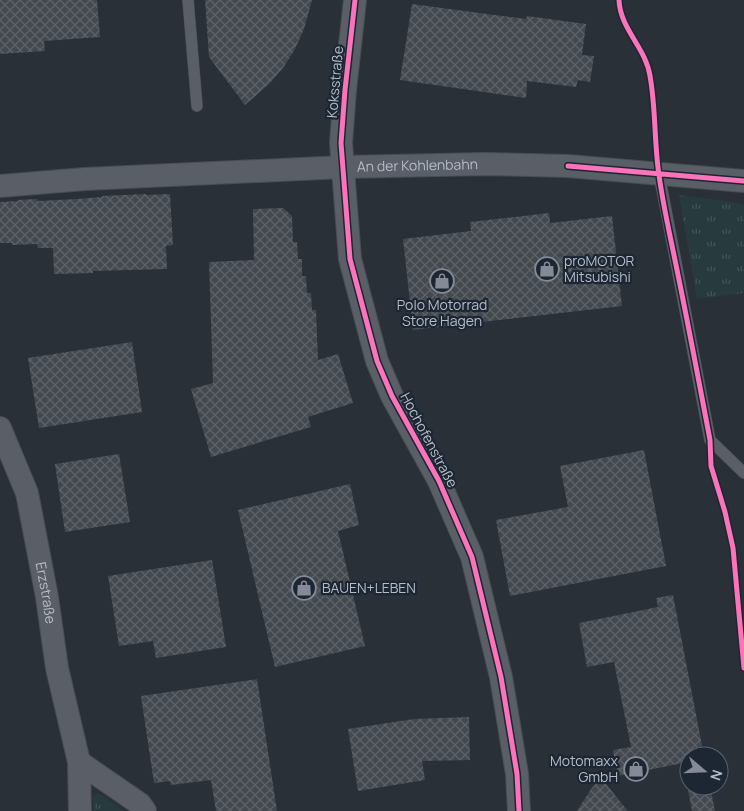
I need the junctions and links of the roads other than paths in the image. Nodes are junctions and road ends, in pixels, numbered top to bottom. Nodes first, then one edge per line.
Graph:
1 (188, 0) edge
2 (355, 0) edge
3 (197, 106) dead end
4 (343, 167) junction
5 (659, 174) junction
6 (744, 181) edge
7 (0, 186) edge
8 (0, 428) edge
9 (744, 473) edge
10 (78, 762) junction
11 (80, 811) edge
12 (145, 811) edge
13 (519, 811) edge

1 - 3 lane
2 - 4 street, Koksstraße
4 - 5 street, An der Kohlenbahn
4 - 7 street, An der Kohlenbahn
4 - 13 street, Hochofenstraße
5 - 6 street, An der Kohlenbahn
5 - 9 lane
8 - 10 street, Erzstraße
10 - 11 street, Erzstraße
10 - 12 street

